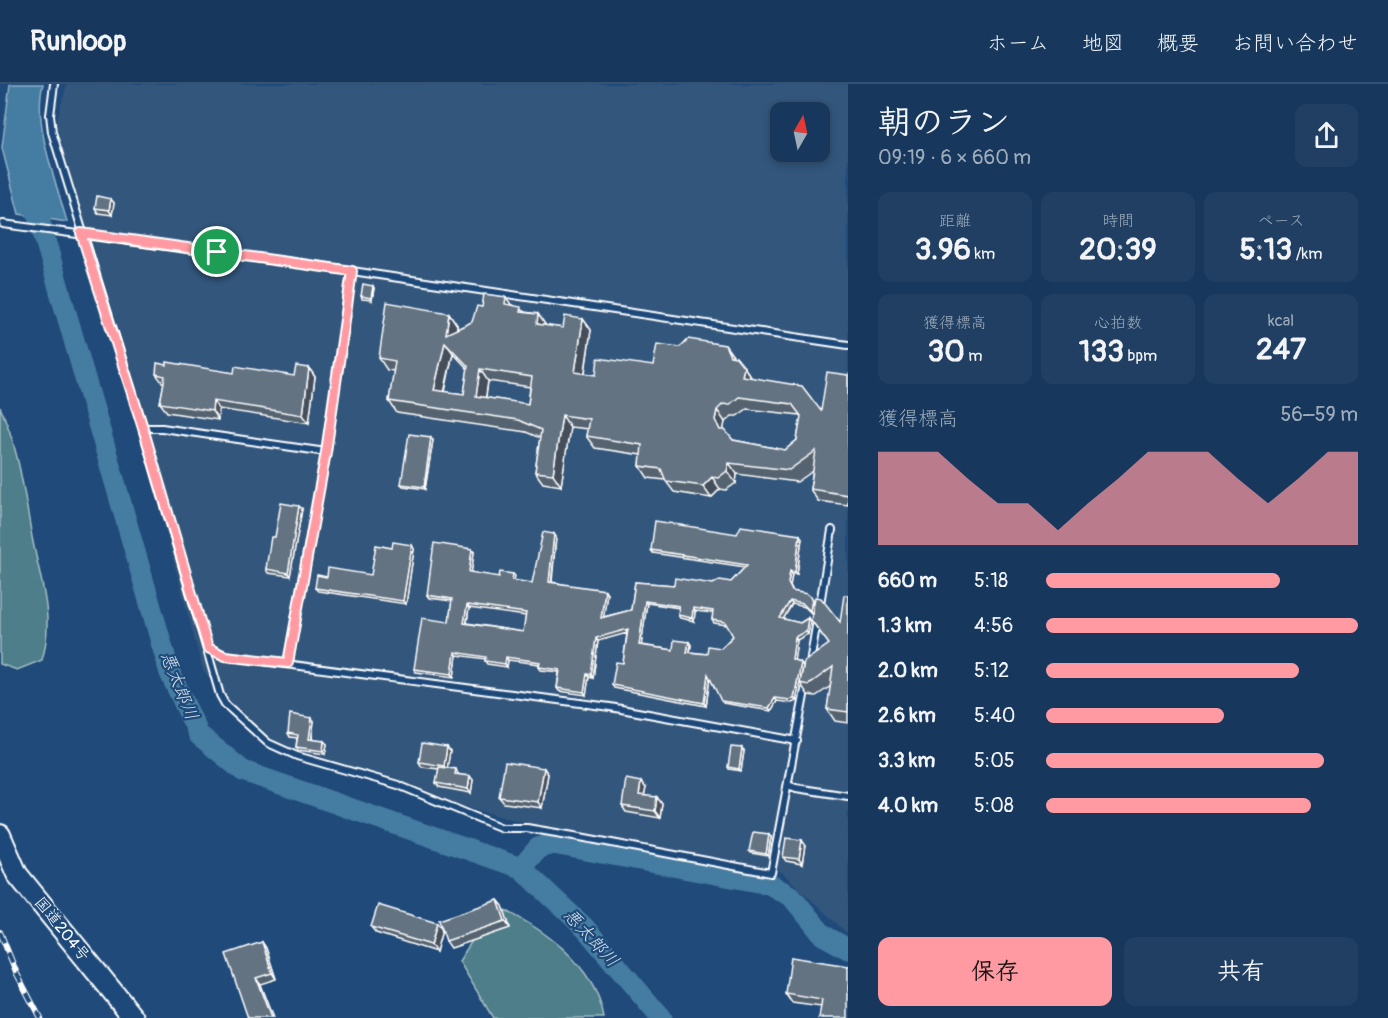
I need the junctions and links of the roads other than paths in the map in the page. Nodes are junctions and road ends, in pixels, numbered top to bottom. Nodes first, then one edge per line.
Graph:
1 (54, 84) edge
2 (3, 224) dead end
3 (81, 233) junction
4 (352, 271) junction
5 (848, 345) edge
6 (143, 428) junction
7 (326, 452) junction
8 (832, 530) dead end
9 (208, 648) junction
10 (288, 663) junction
11 (796, 741) junction
12 (788, 785) junction
13 (848, 796) edge
14 (0, 835) edge
15 (134, 1018) edge

1 - 3 lane
2 - 3 lane
3 - 4 lane
3 - 6 lane
4 - 5 lane
4 - 7 lane
6 - 7 lane
6 - 9 lane
7 - 10 lane
8 - 11 lane
9 - 10 lane
9 - 12 lane
10 - 11 lane
11 - 12 lane
12 - 13 lane
14 - 15 highway, 国道204号

